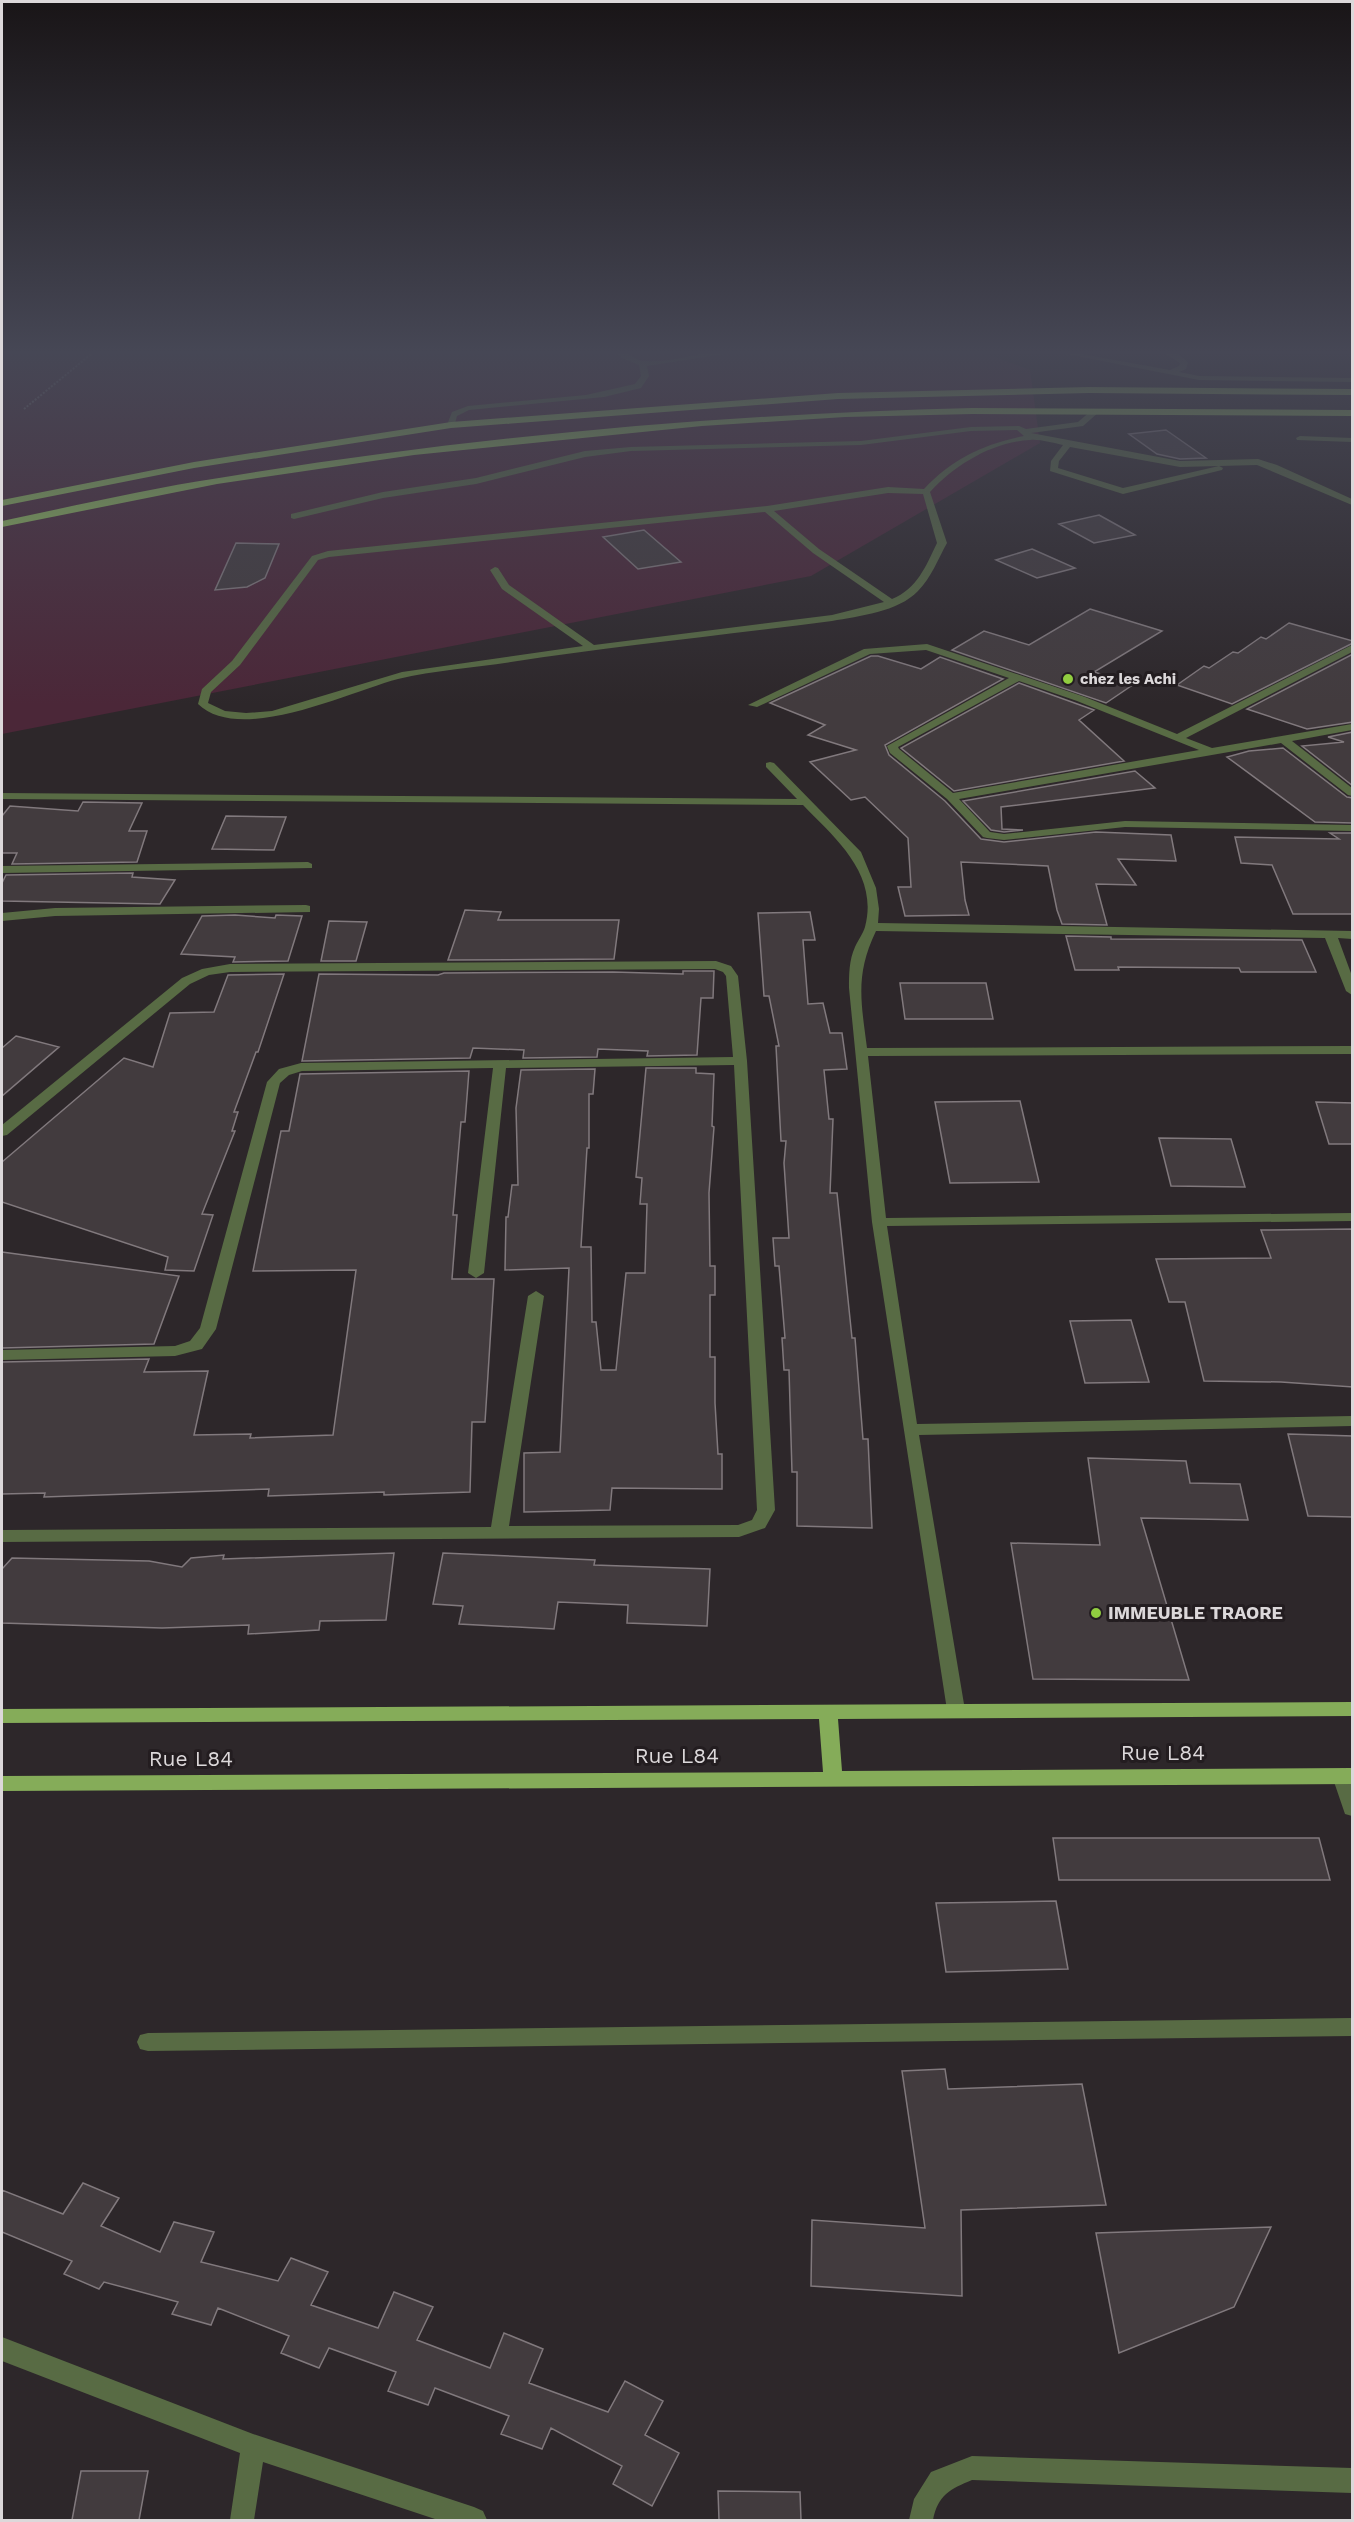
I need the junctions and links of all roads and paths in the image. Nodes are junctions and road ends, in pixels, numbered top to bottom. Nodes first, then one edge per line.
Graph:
1 (175, 469) edge
2 (301, 469) edge
3 (526, 469) edge
4 (950, 469) edge
5 (1053, 469) edge
6 (1216, 469) edge
7 (1278, 469) edge
8 (926, 492) junction
9 (1353, 502) edge
10 (2, 503) edge
11 (767, 509) junction
12 (294, 516) dead end
13 (2, 524) edge
14 (495, 570) dead end
15 (890, 602) junction
16 (590, 647) junction
17 (1353, 648) edge
18 (1020, 677) junction
19 (753, 705) dead end
20 (1353, 727) edge
21 (1179, 737) junction
22 (1283, 739) junction
23 (1210, 751) junction
24 (770, 765) dead end
25 (1353, 793) edge
26 (2, 796) edge
27 (951, 798) junction
28 (806, 802) junction
29 (1353, 828) edge
30 (309, 866) dead end
31 (2, 870) edge
32 (306, 909) dead end
33 (2, 917) edge
34 (871, 927) junction
35 (1330, 934) junction
36 (1353, 934) edge
37 (1353, 991) edge
38 (1353, 1050) edge
39 (861, 1052) junction
40 (740, 1061) junction
41 (500, 1064) junction
42 (2, 1132) edge
43 (1353, 1217) edge
44 (879, 1222) junction
45 (476, 1273) dead end
46 (536, 1296) dead end
47 (2, 1355) edge
48 (1353, 1421) edge
49 (910, 1430) junction
50 (499, 1533) junction
51 (2, 1536) edge
52 (1353, 1709) edge
53 (956, 1710) junction
54 (828, 1711) junction
55 (2, 1716) edge
56 (1348, 1776) edge
57 (833, 1780) junction
58 (2, 1785) edge
59 (1353, 1809) edge
60 (1353, 2027) edge
61 (148, 2042) dead end
62 (2, 2349) edge
63 (253, 2446) junction
64 (1353, 2481) edge
65 (242, 2520) edge
66 (474, 2520) edge
67 (921, 2520) edge

1 - 10 highway
2 - 13 highway
3 - 12 street
4 - 8 street
5 - 6 street
7 - 9 street
8 - 11 street
8 - 15 street
11 - 15 street
11 - 16 street
14 - 16 street
15 - 16 street
17 - 21 street
18 - 19 street
18 - 21 street
18 - 27 street
20 - 22 street
21 - 23 street
22 - 23 street
22 - 25 street
23 - 27 street
24 - 28 street
26 - 28 street
27 - 29 street
28 - 34 street
30 - 31 street
32 - 33 street
34 - 35 street
34 - 39 street
35 - 36 street
35 - 37 street
38 - 39 street
39 - 44 street
40 - 41 street
40 - 42 street
40 - 50 street
41 - 45 street
41 - 47 street
43 - 44 street
44 - 49 street
46 - 50 street
48 - 49 street
49 - 53 street
50 - 51 street
52 - 53 main road
53 - 54 main road
54 - 55 main road
54 - 57 main road
56 - 57 main road, Rue L84
56 - 59 street
57 - 58 main road, Rue L84
60 - 61 street
62 - 63 street
63 - 65 street
63 - 66 street
64 - 67 street

